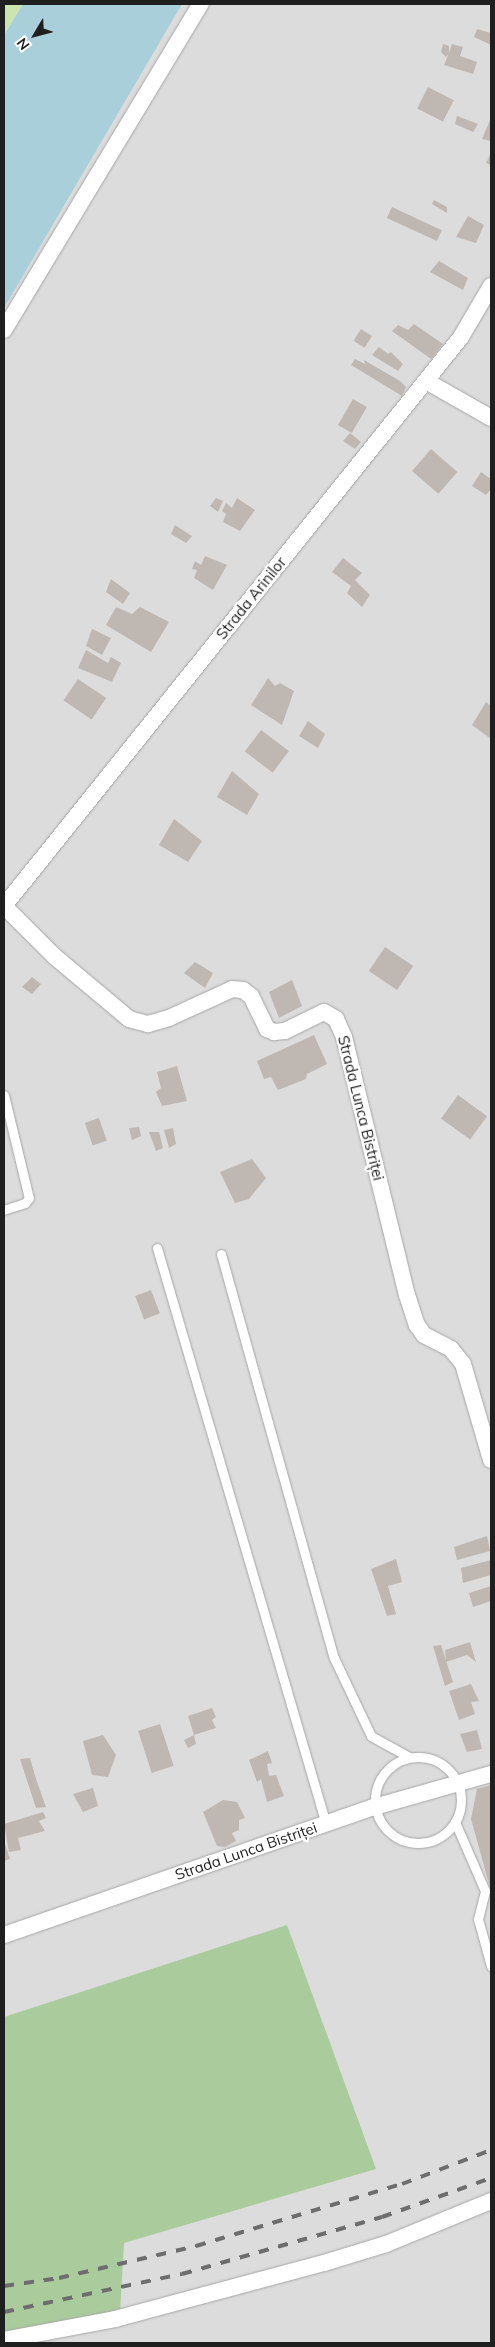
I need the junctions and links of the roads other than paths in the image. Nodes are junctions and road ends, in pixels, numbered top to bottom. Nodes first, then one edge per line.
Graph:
1 (201, 4) edge
2 (491, 286) edge
3 (4, 330) edge
4 (426, 380) junction
5 (491, 418) edge
6 (4, 906) edge
7 (4, 1095) edge
8 (4, 1210) edge
9 (157, 1248) dead end
10 (221, 1254) dead end
11 (491, 1460) edge
12 (409, 1757) junction
13 (491, 1774) edge
14 (459, 1784) junction
15 (374, 1807) junction
16 (455, 1822) junction
17 (326, 1824) junction
18 (4, 1936) edge
19 (491, 1966) edge
20 (491, 2201) edge
21 (4, 2340) edge

1 - 3 street
2 - 4 street, Strada Arinilor
4 - 5 street
4 - 6 street, Strada Arinilor
6 - 11 street, Strada Lunca Bistriței
7 - 8 lane
9 - 17 lane
10 - 12 lane
12 - 14 lane
12 - 15 lane
13 - 14 street, Strada Lunca Bistriței
14 - 15 street, Strada Lunca Bistriței
14 - 16 lane
15 - 16 lane
15 - 17 street, Strada Lunca Bistriței
16 - 19 lane
17 - 18 street, Strada Lunca Bistriței
20 - 21 street

